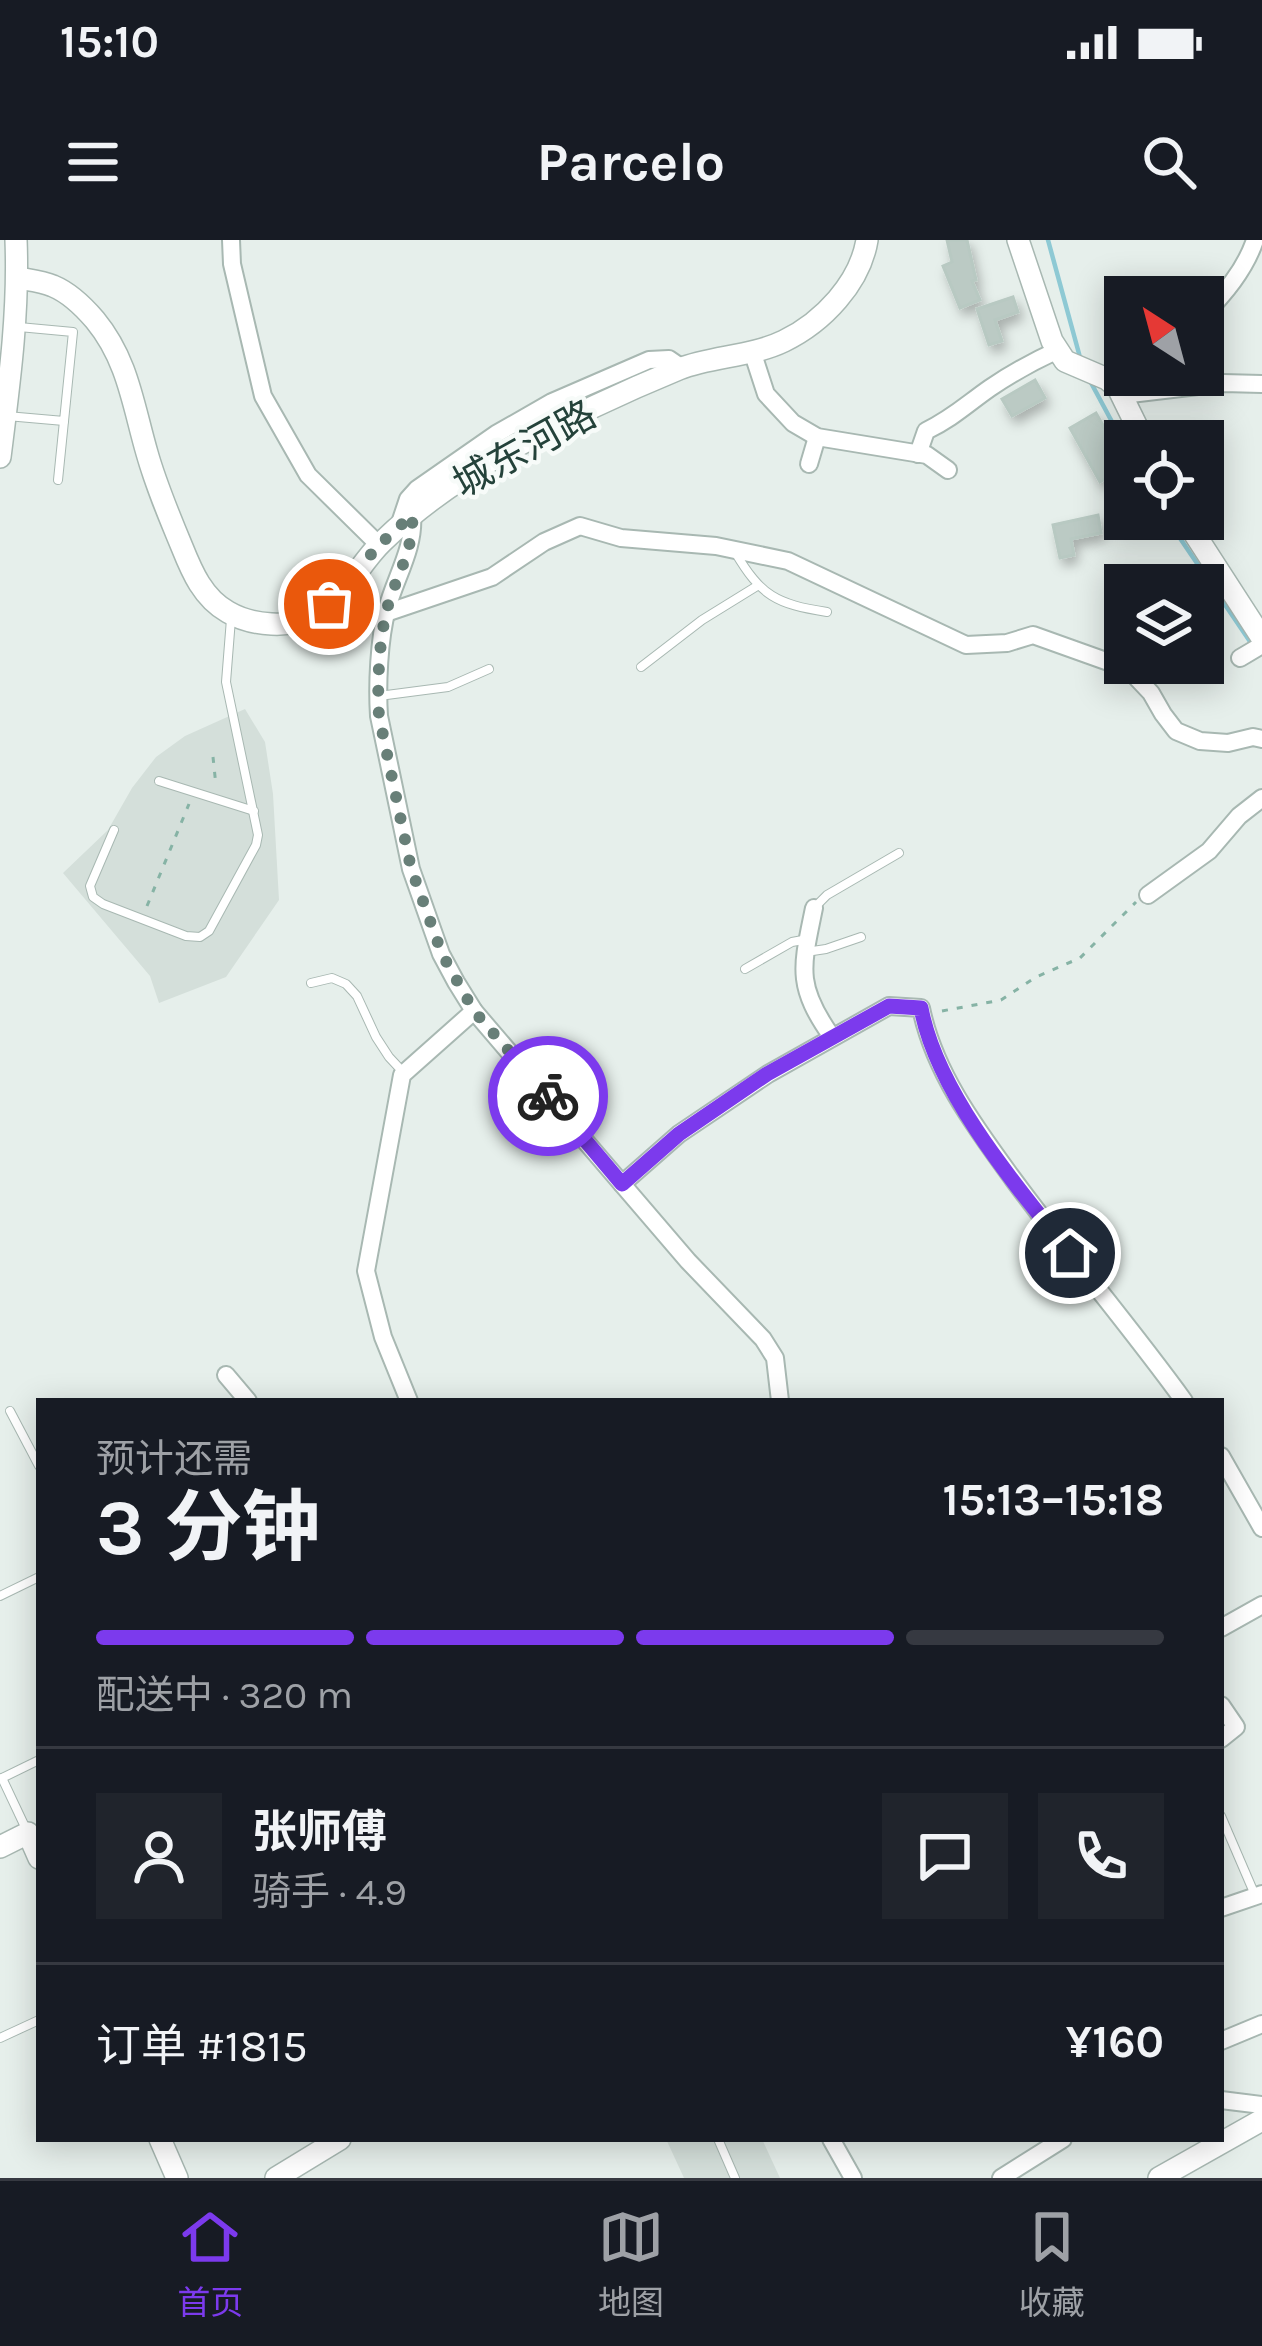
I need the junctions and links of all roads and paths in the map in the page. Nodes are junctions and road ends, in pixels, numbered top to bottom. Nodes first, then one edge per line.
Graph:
1 (16, 240) edge
2 (231, 240) edge
3 (867, 240) edge
4 (1018, 240) edge
5 (1255, 240) edge
6 (18, 278) junction
7 (1224, 294) edge
8 (14, 327) junction
9 (1058, 350) junction
10 (752, 351) junction
11 (1104, 375) edge
12 (1224, 383) edge
13 (1262, 384) edge
14 (5, 416) junction
15 (64, 421) junction
16 (817, 437) junction
17 (918, 454) junction
18 (0, 457) edge
19 (808, 464) dead end
20 (948, 470) dead end
21 (58, 480) dead end
22 (405, 521) junction
23 (1198, 540) edge
24 (379, 545) junction
25 (735, 551) junction
26 (757, 586) junction
27 (827, 612) dead end
28 (386, 613) junction
29 (232, 614) junction
30 (303, 620) junction
31 (1262, 641) edge
32 (1240, 658) dead end
33 (641, 667) dead end
34 (488, 669) dead end
35 (378, 696) junction
36 (1262, 739) edge
37 (213, 758) dead end
38 (159, 781) dead end
39 (194, 792) junction
40 (1262, 798) edge
41 (217, 800) junction
42 (254, 811) junction
43 (114, 830) dead end
44 (899, 853) dead end
45 (1148, 896) joint
46 (813, 900) joint
47 (142, 919) junction
48 (861, 937) dead end
49 (806, 945) junction
50 (745, 969) dead end
51 (311, 983) dead end
52 (921, 1008) junction
53 (474, 1011) junction
54 (832, 1037) junction
55 (404, 1074) junction
56 (622, 1184) junction
57 (226, 1375) dead end
58 (245, 1398) edge
59 (408, 1398) edge
60 (780, 1398) edge
61 (1182, 1398) edge
62 (10, 1412) dead end
63 (36, 1460) edge
64 (1224, 1461) edge
65 (1262, 1528) edge
66 (36, 1578) edge
67 (0, 1596) edge
68 (1262, 1605) edge
69 (1224, 1626) edge
70 (1224, 1710) edge
71 (1224, 1737) edge
72 (36, 1762) edge
73 (1, 1779) edge
74 (1224, 1822) edge
75 (33, 1830) edge
76 (0, 1846) edge
77 (1259, 1895) edge
78 (1224, 1907) edge
79 (36, 2021) edge
80 (1262, 2024) edge
81 (0, 2038) edge
82 (1224, 2040) edge
83 (1224, 2100) edge
84 (1262, 2105) edge
85 (1262, 2120) edge
86 (1224, 2141) edge
87 (161, 2142) edge
88 (335, 2142) edge
89 (719, 2142) edge
90 (833, 2142) edge
91 (1058, 2142) edge
92 (1223, 2142) edge
93 (177, 2178) edge
94 (276, 2178) edge
95 (735, 2178) edge
96 (853, 2178) edge
97 (1001, 2178) edge
98 (1159, 2178) edge

1 - 6 street
2 - 24 street
3 - 10 street, 城东河路
4 - 9 street
5 - 7 street
6 - 8 street
6 - 29 street
8 - 14 street
8 - 15 lane
9 - 11 street
9 - 17 street
10 - 16 street
10 - 22 street, 城东河路
12 - 13 street
14 - 15 lane
14 - 18 street
15 - 21 lane
16 - 17 street
16 - 19 street
17 - 20 street
22 - 24 street, 城东河路
22 - 28 street
23 - 31 street
24 - 30 street, 城东河路
25 - 26 lane
25 - 28 street
25 - 36 street
26 - 27 lane
26 - 33 lane
28 - 30 path
28 - 35 street
29 - 30 street
29 - 42 lane
31 - 32 street
34 - 35 lane
35 - 53 street
37 - 41 path
38 - 39 lane
39 - 41 lane
39 - 47 path
40 - 45 street
41 - 42 lane
42 - 47 lane
43 - 47 lane
44 - 46 lane
45 - 52 path
46 - 49 street
48 - 49 lane
49 - 50 lane
49 - 54 street
51 - 55 lane
52 - 54 street
52 - 61 street
53 - 55 street
53 - 56 street
54 - 56 street
55 - 59 street
56 - 60 street
57 - 58 street
62 - 63 lane
64 - 65 street
66 - 67 lane
68 - 69 street
70 - 71 street
72 - 73 lane
73 - 75 lane
74 - 77 lane
75 - 76 street
77 - 78 street
79 - 81 lane
80 - 82 street
83 - 84 street
85 - 86 street
87 - 93 street
88 - 94 street
89 - 95 lane
90 - 96 street
91 - 97 street
92 - 98 street

